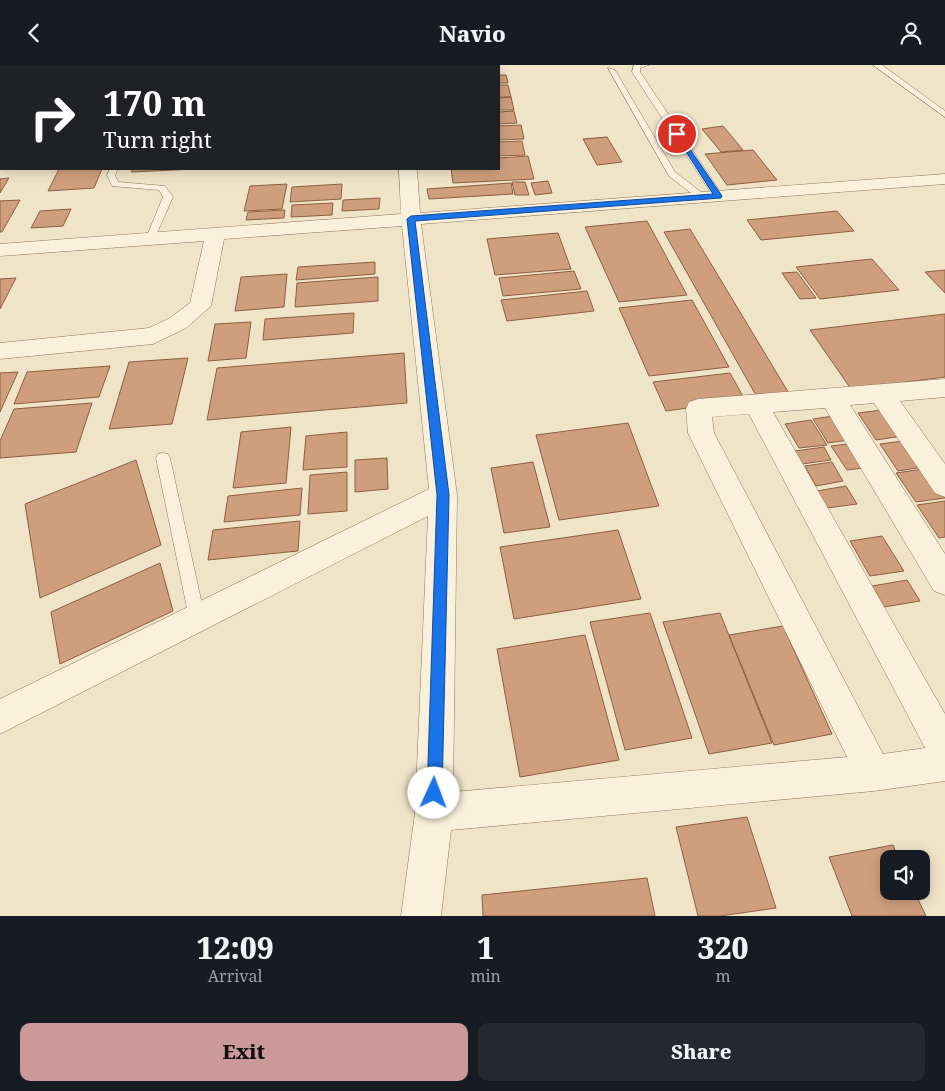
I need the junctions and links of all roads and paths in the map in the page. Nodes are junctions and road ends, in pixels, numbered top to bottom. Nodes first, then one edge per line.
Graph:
1 (645, 65) edge
2 (877, 65) edge
3 (610, 70) dead end
4 (945, 115) edge
5 (114, 170) edge
6 (408, 170) edge
7 (945, 179) edge
8 (710, 197) junction
9 (411, 219) junction
10 (215, 233) junction
11 (151, 238) junction
12 (0, 250) edge
13 (0, 351) edge
14 (945, 388) edge
15 (881, 394) junction
16 (832, 398) junction
17 (756, 404) junction
18 (163, 459) dead end
19 (945, 485) edge
20 (443, 495) junction
21 (945, 581) edge
22 (197, 618) junction
23 (0, 717) edge
24 (945, 749) edge
25 (945, 763) edge
26 (874, 773) junction
27 (434, 813) junction
28 (420, 916) edge

1 - 8 lane
2 - 4 lane
3 - 8 lane
5 - 11 lane
6 - 9 street
7 - 8 street
8 - 9 street
9 - 10 street
9 - 20 street
10 - 11 street
10 - 13 street
11 - 12 street
14 - 15 street
15 - 16 street
15 - 19 street
16 - 17 street
16 - 21 street
17 - 24 street
17 - 26 street
18 - 22 lane
20 - 22 street
20 - 27 street
22 - 23 street
25 - 26 street
26 - 27 street
27 - 28 street

